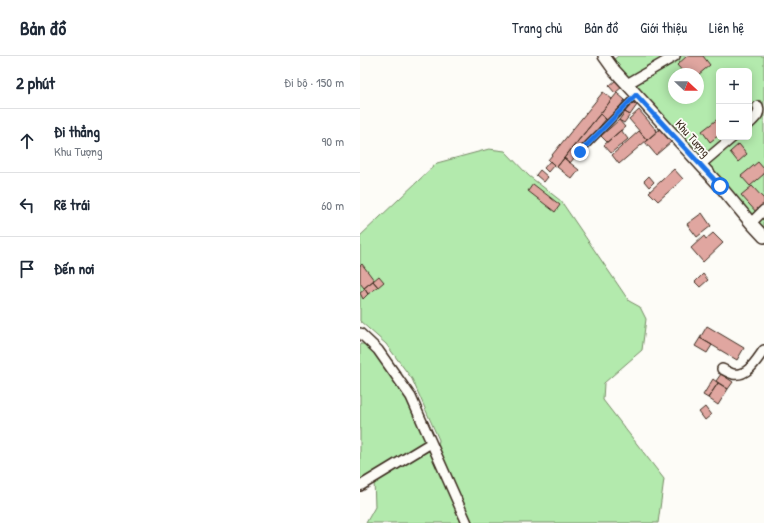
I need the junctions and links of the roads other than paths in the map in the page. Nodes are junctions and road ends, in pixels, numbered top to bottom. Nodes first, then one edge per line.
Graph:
1 (676, 56) edge
2 (605, 57) edge
3 (626, 84) junction
4 (636, 95) junction
5 (758, 106) dead end
6 (752, 121) edge
7 (729, 140) edge
8 (580, 152) dead end
9 (700, 165) junction
10 (764, 210) edge
11 (751, 223) junction
12 (764, 237) edge
13 (360, 333) edge
14 (764, 350) edge
15 (722, 369) dead end
16 (431, 443) junction
17 (360, 486) edge
18 (467, 523) edge

1 - 3 street
2 - 3 street, Khu Tượng
3 - 4 street, Khu Tượng
4 - 8 lane
4 - 9 street, Khu Tượng
5 - 6 street
7 - 9 street
9 - 11 street, Khu Tượng
10 - 11 street
11 - 12 street, Khu Tượng
13 - 16 street
14 - 15 street
16 - 17 street
16 - 18 street

